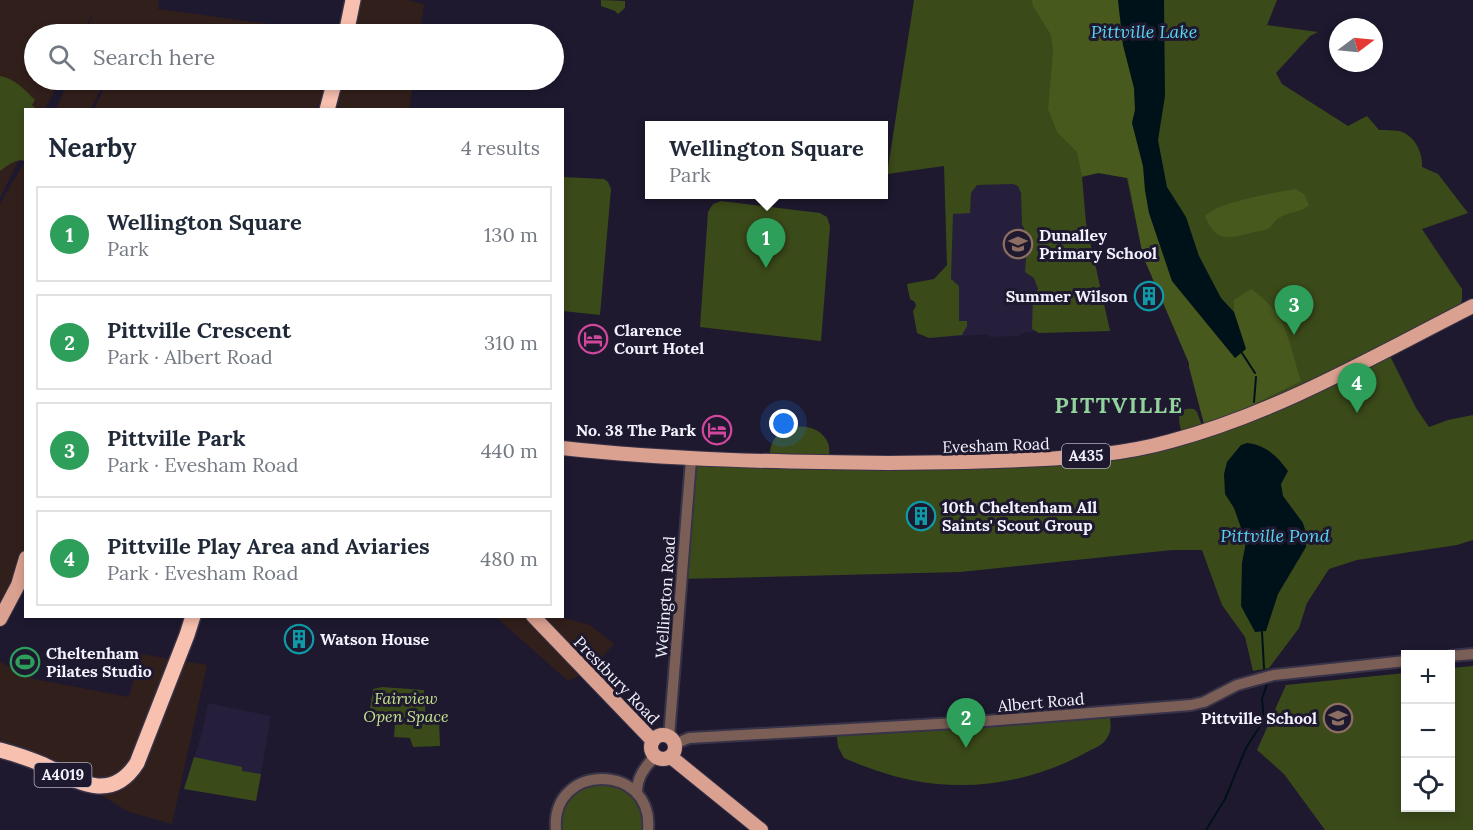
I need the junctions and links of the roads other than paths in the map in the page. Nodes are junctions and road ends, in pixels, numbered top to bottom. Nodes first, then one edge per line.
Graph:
1 (353, 0) edge
2 (348, 24) edge
3 (332, 90) edge
4 (328, 108) edge
5 (1473, 306) edge
6 (564, 448) edge
7 (691, 460) junction
8 (24, 564) edge
9 (192, 618) edge
10 (535, 618) edge
11 (0, 619) edge
12 (1473, 654) edge
13 (1455, 656) edge
14 (1401, 662) edge
15 (653, 741) junction
16 (672, 746) junction
17 (0, 750) edge
18 (655, 757) junction
19 (639, 777) junction
20 (624, 784) junction
21 (637, 794) junction
22 (556, 830) edge
23 (648, 830) edge
24 (761, 830) edge

1 - 2 highway
3 - 4 highway
5 - 7 main road, Evesham Road / A435
6 - 7 main road, Evesham Road / A435
7 - 16 street, Wellington Road
8 - 11 main road
9 - 17 highway, A4019
10 - 15 main road, Prestbury Road
12 - 13 street
14 - 16 street, Albert Road
15 - 16 main road
15 - 18 main road
16 - 18 main road
16 - 24 main road
18 - 19 street
19 - 20 street
19 - 21 street
20 - 21 street
20 - 22 street
21 - 23 street

